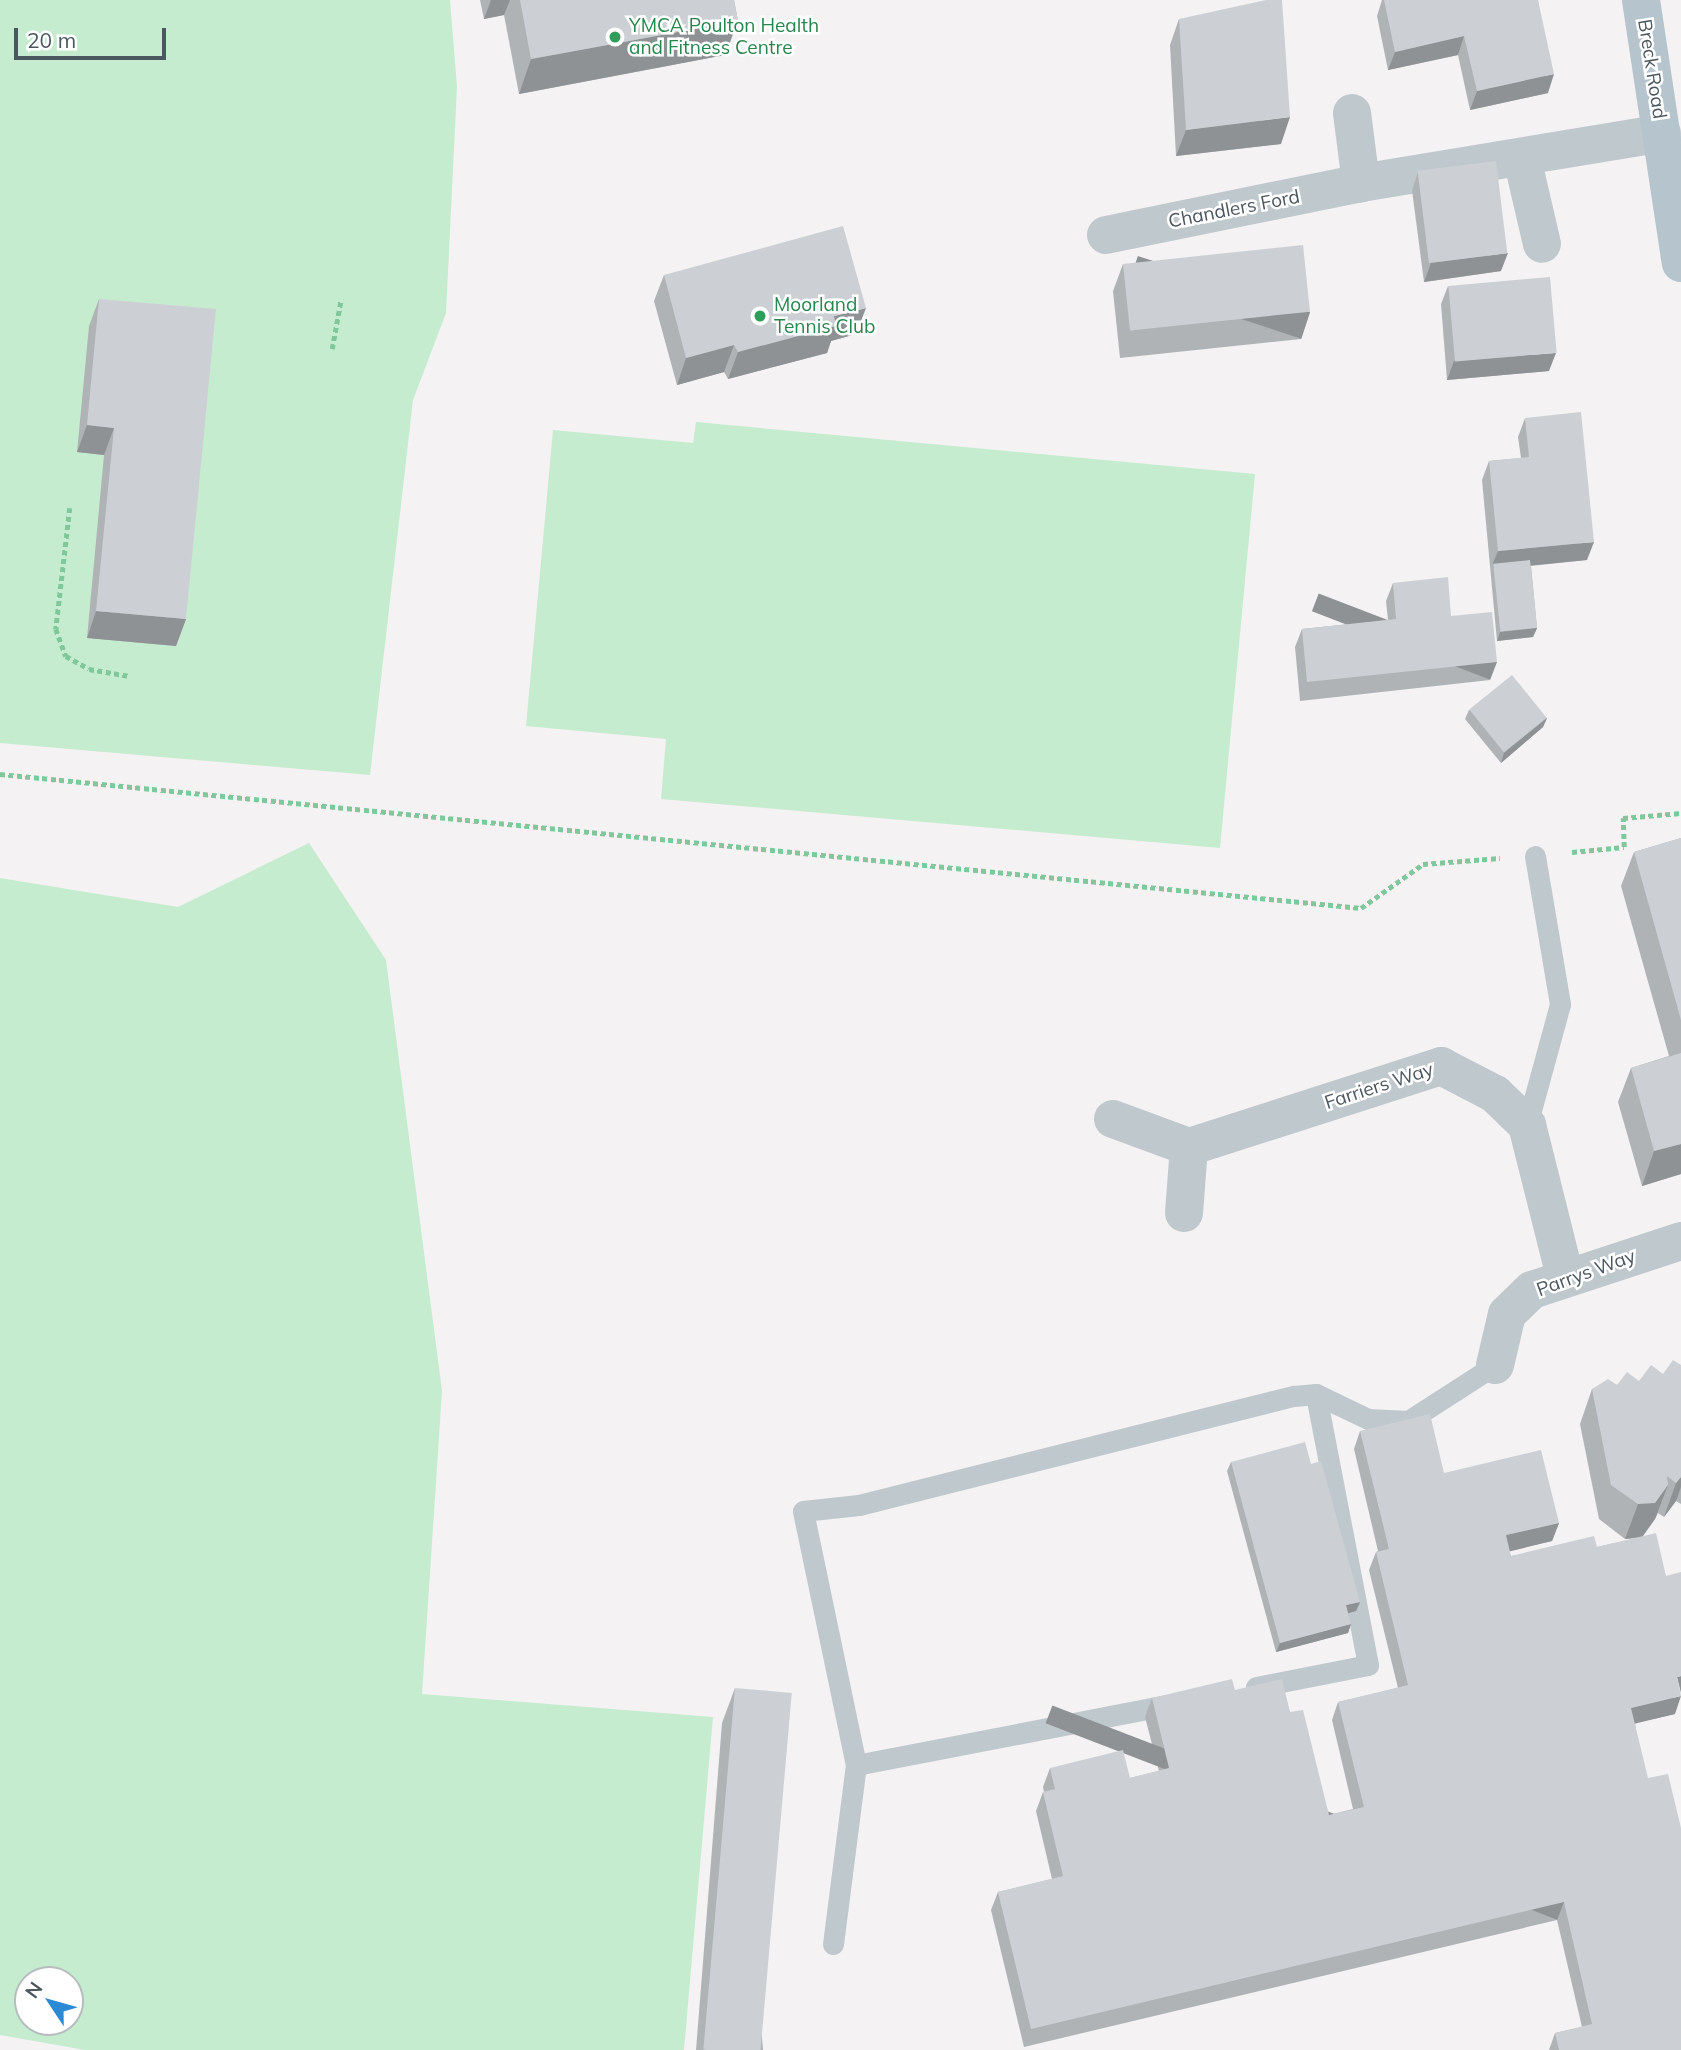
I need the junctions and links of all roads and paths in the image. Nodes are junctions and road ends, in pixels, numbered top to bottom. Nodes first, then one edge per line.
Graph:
1 (1641, 0) edge
2 (1352, 113) dead end
3 (1662, 133) junction
4 (1522, 158) junction
5 (1361, 183) junction
6 (1106, 235) dead end
7 (1542, 244) dead end
8 (1681, 263) edge
9 (341, 299) dead end
10 (332, 349) dead end
11 (70, 508) dead end
12 (129, 676) dead end
13 (0, 774) edge
14 (1681, 813) edge
15 (1535, 856) junction
16 (1113, 1119) dead end
17 (1527, 1125) junction
18 (1189, 1147) junction
19 (1184, 1213) dead end
20 (1681, 1241) edge
21 (1565, 1276) junction
22 (1494, 1365) joint
23 (1316, 1394) junction
24 (1236, 1691) edge
25 (1196, 1699) edge
26 (856, 1765) junction
27 (833, 1944) dead end

1 - 3 main road, Breck Road
2 - 5 street
3 - 4 street, Chandlers Ford
3 - 8 main road, Breck Road
4 - 5 street, Chandlers Ford
4 - 7 street
5 - 6 street, Chandlers Ford
9 - 10 path
11 - 12 path
13 - 15 path
14 - 15 path
15 - 17 lane
16 - 18 street
17 - 18 street, Farriers Way
17 - 21 street
18 - 19 street
20 - 21 street, Parrys Way
21 - 22 street, Parrys Way
22 - 23 lane
23 - 24 lane
23 - 26 lane
25 - 26 lane
26 - 27 lane

